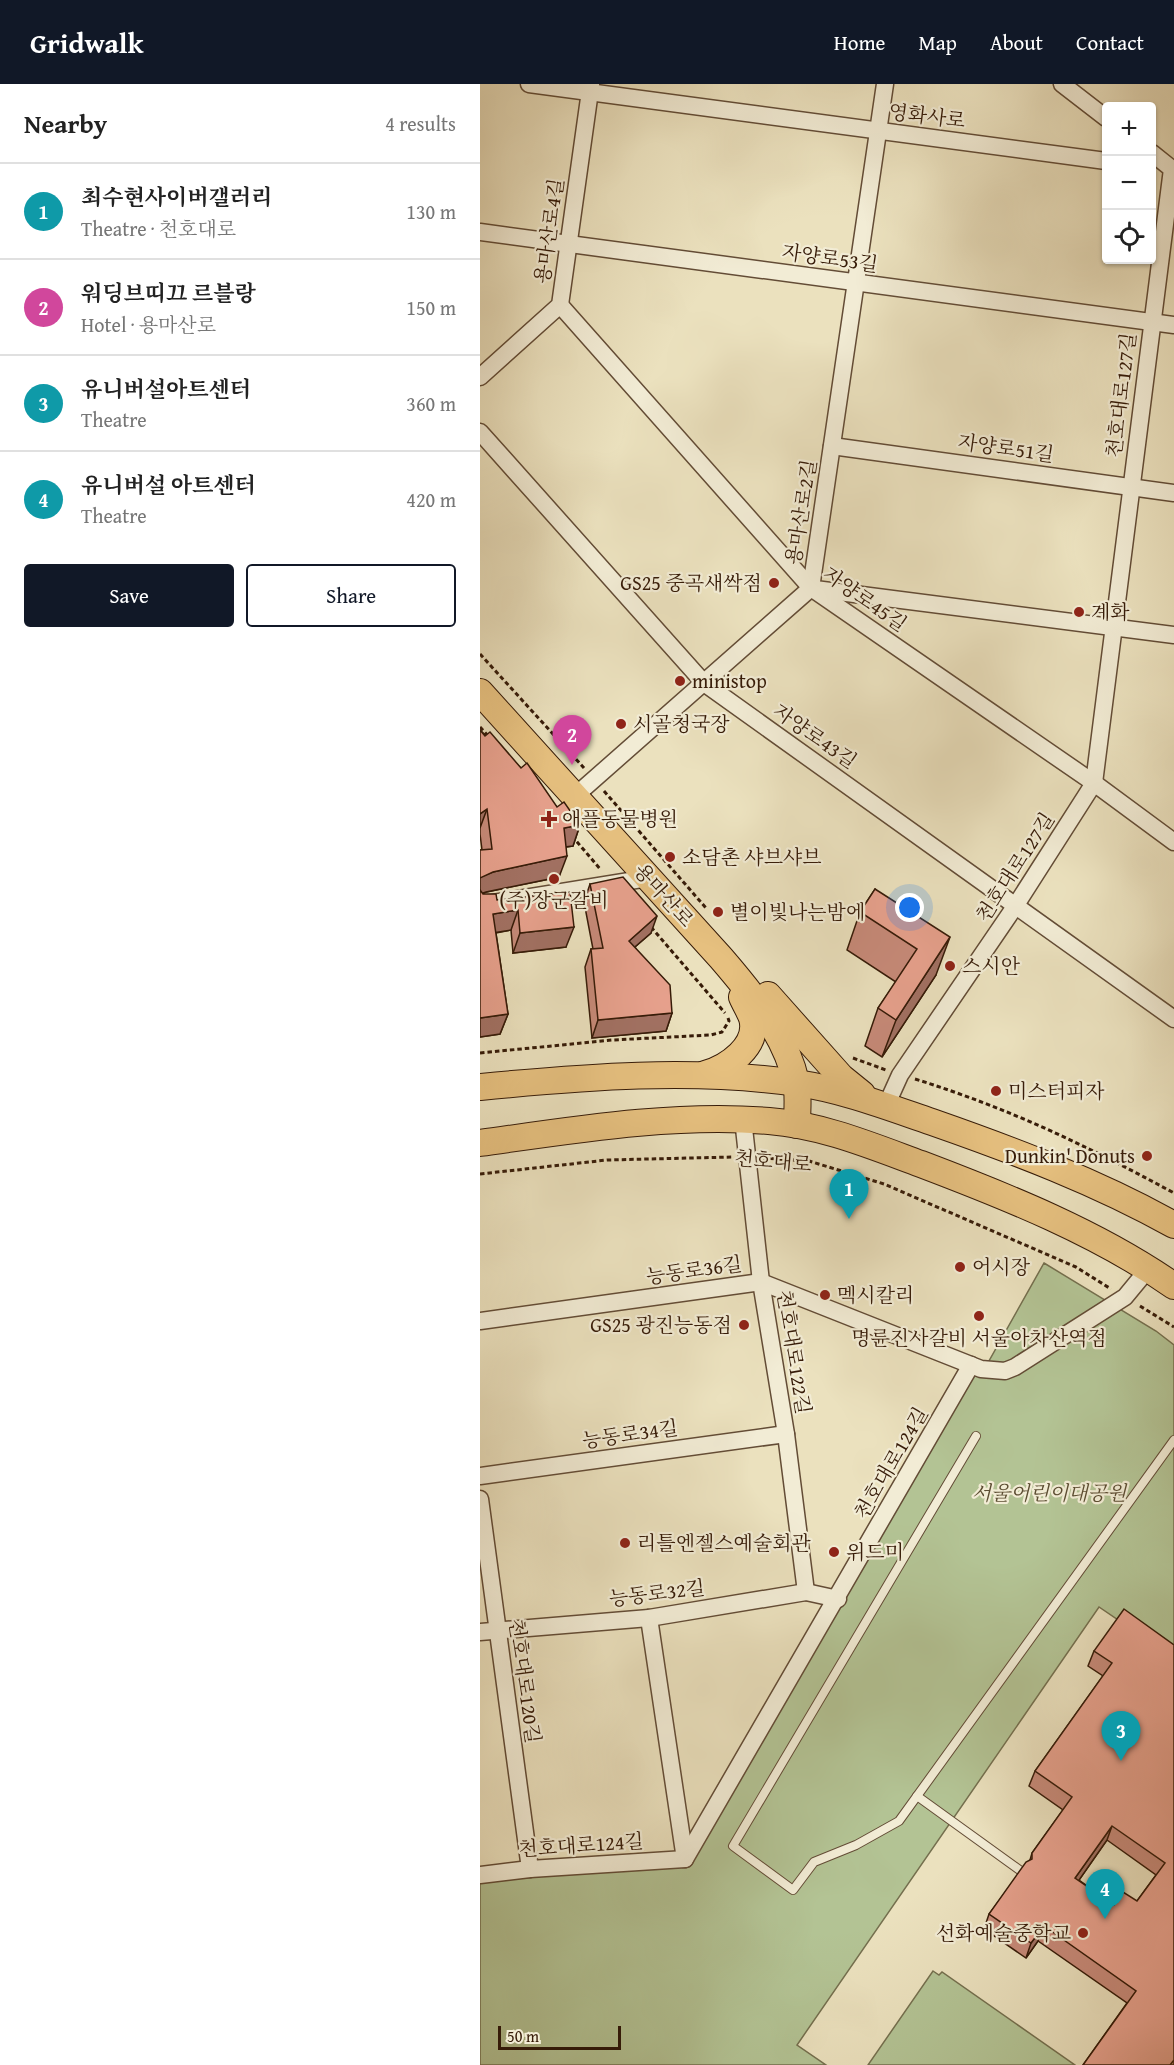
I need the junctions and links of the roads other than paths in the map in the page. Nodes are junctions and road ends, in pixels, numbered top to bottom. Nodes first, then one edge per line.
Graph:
1 (529, 84) edge
2 (885, 84) edge
3 (1062, 84) edge
4 (590, 88) edge
5 (1102, 114) edge
6 (879, 131) junction
7 (1156, 156) edge
8 (1102, 160) edge
9 (1156, 167) edge
10 (1173, 169) edge
11 (480, 232) edge
12 (569, 244) junction
13 (857, 283) junction
14 (560, 305) junction
15 (1152, 322) junction
16 (1174, 325) edge
17 (480, 377) edge
18 (480, 432) edge
19 (832, 446) junction
20 (1131, 486) junction
21 (1174, 493) edge
22 (811, 588) junction
23 (1113, 626) junction
24 (1174, 634) edge
25 (704, 683) junction
26 (480, 692) edge
27 (1094, 783) junction
28 (575, 796) junction
29 (1174, 842) edge
30 (648, 878) junction
31 (480, 905) edge
32 (1016, 905) junction
33 (730, 969) junction
34 (1174, 1019) edge
35 (698, 1076) junction
36 (796, 1083) junction
37 (480, 1087) edge
38 (878, 1104) junction
39 (742, 1119) junction
40 (797, 1125) junction
41 (480, 1143) edge
42 (1174, 1225) edge
43 (1149, 1268) junction
44 (761, 1282) junction
45 (1174, 1286) edge
46 (480, 1321) edge
47 (971, 1365) junction
48 (786, 1434) junction
49 (976, 1436) dead end
50 (1174, 1440) edge
51 (480, 1476) edge
52 (480, 1499) edge
53 (806, 1592) junction
54 (838, 1599) junction
55 (649, 1618) junction
56 (488, 1631) edge
57 (917, 1796) junction
58 (685, 1859) junction
59 (530, 1869) junction
60 (1021, 1871) edge
61 (480, 1875) edge

1 - 4 street, 영화사로
2 - 6 street, 용마산로2길
3 - 5 street
4 - 6 street, 영화사로
4 - 12 street, 용마산로4길
6 - 8 street, 영화사로
6 - 13 street, 용마산로2길
7 - 10 street
9 - 10 street
10 - 15 street, 천호대로127길
11 - 12 street, 자양로53길
12 - 13 street, 자양로53길
12 - 14 street, 용마산로4길
13 - 15 street, 자양로53길
13 - 19 street, 용마산로2길
14 - 17 street, 용마산로4길
14 - 22 street, 자양로45길
15 - 16 street, 자양로53길
15 - 20 street, 천호대로127길
18 - 25 street, 자양로43길
19 - 20 street, 자양로51길
19 - 22 street, 용마산로2길
20 - 21 street, 자양로51길
20 - 23 street, 천호대로127길
22 - 23 street
22 - 25 street, 용마산로2길
22 - 27 street, 자양로45길
23 - 24 street
23 - 27 street, 천호대로127길
25 - 28 street, 용마산로2길
25 - 32 street, 자양로43길
26 - 28 main road, 용마산로
27 - 29 street, 자양로45길
27 - 32 street, 천호대로127길
28 - 30 main road, 용마산로
30 - 31 street
30 - 33 main road, 용마산로
32 - 34 street, 자양로43길
32 - 38 street, 천호대로127길
33 - 35 main road
33 - 36 main road, 용마산로
33 - 38 main road
35 - 36 main road
35 - 37 main road
36 - 38 main road
36 - 40 main road, 용마산로
38 - 42 main road
39 - 40 main road, 천호대로
39 - 41 main road, 천호대로
39 - 44 street, 천호대로122길
40 - 43 main road, 천호대로
43 - 45 main road, 천호대로
43 - 47 street
44 - 46 street, 능동로36길
44 - 47 street, 능동로36길
44 - 48 street, 천호대로122길
47 - 54 street, 천호대로124길
48 - 51 street, 능동로34길
48 - 53 street, 천호대로122길
49 - 57 lane
50 - 57 lane
52 - 56 street, 천호대로120길
53 - 54 street, 능동로32길
53 - 55 street, 능동로32길
54 - 58 street, 천호대로124길
55 - 56 street, 능동로32길
55 - 58 street
56 - 59 street, 천호대로120길
57 - 60 lane
58 - 59 street, 천호대로124길
59 - 61 street, 천호대로124길

